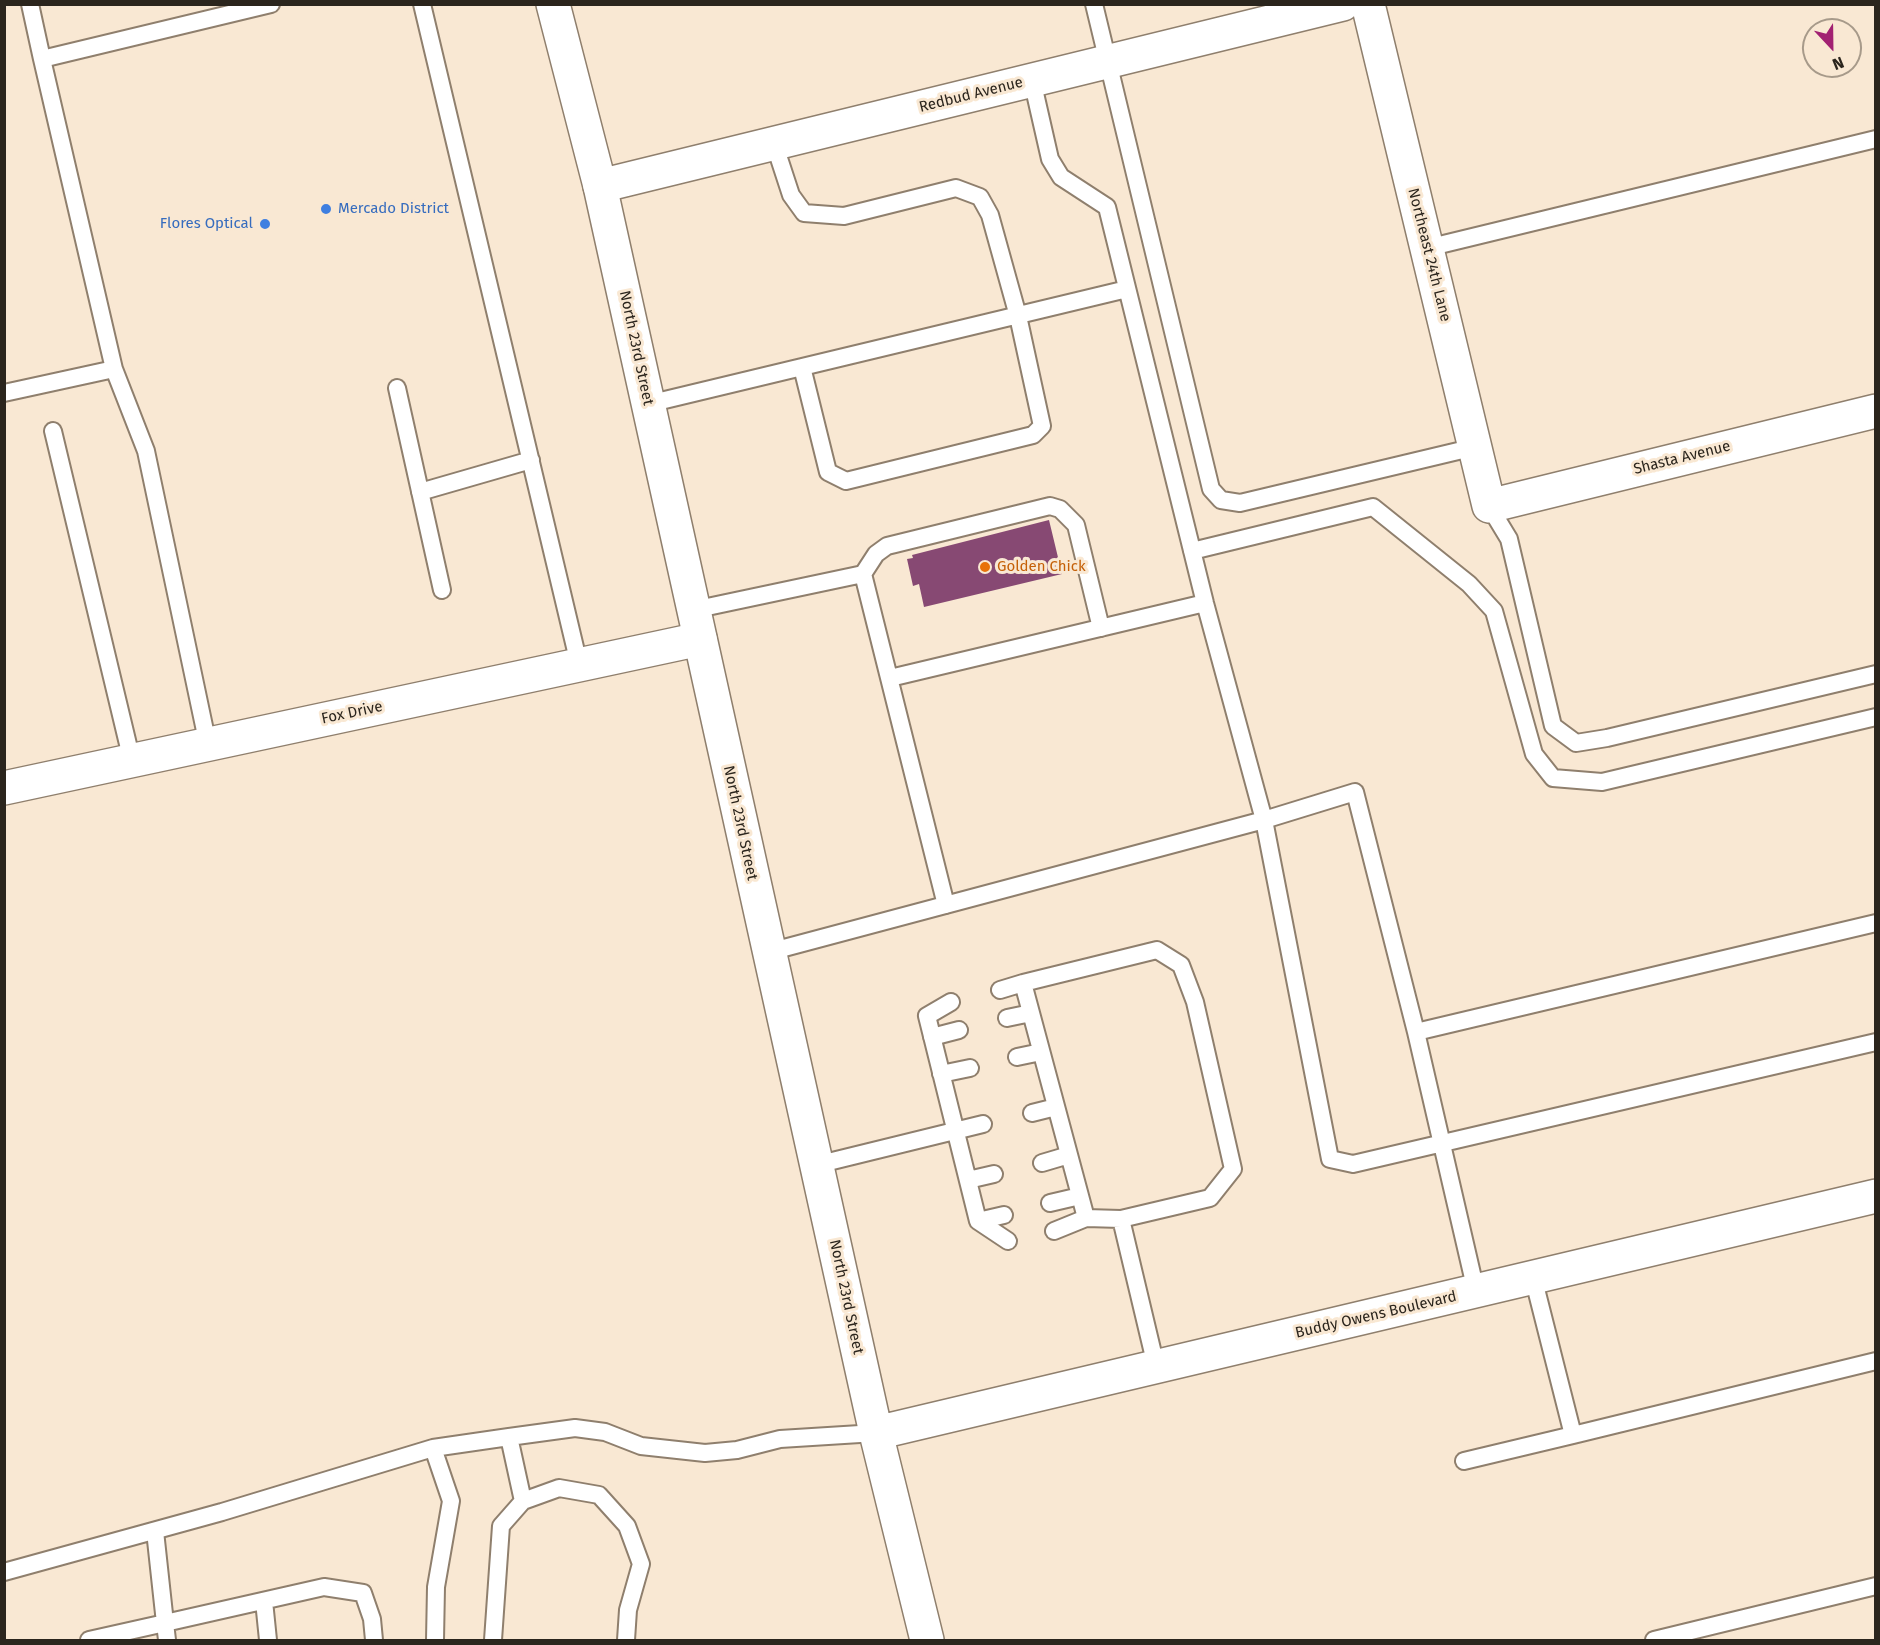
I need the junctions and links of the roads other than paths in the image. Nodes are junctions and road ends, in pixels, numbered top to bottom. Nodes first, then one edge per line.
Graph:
1 (30, 4) edge
2 (271, 4) edge
3 (422, 4) edge
4 (553, 4) edge
5 (1094, 4) edge
6 (1343, 4) edge
7 (1368, 4) edge
8 (42, 59) junction
9 (1109, 62) junction
10 (1032, 80) junction
11 (1875, 139) edge
12 (774, 143) junction
13 (600, 186) junction
14 (1427, 248) junction
15 (1127, 290) junction
16 (1018, 316) junction
17 (802, 367) junction
18 (114, 369) junction
19 (397, 388) dead end
20 (4, 393) edge
21 (648, 404) junction
22 (1875, 411) edge
23 (53, 432) dead end
24 (1475, 447) junction
25 (531, 460) junction
26 (420, 492) junction
27 (1490, 506) junction
28 (1192, 550) junction
29 (863, 574) junction
30 (442, 590) dead end
31 (1205, 603) junction
32 (696, 625) junction
33 (1101, 628) junction
34 (579, 664) junction
35 (1875, 674) edge
36 (890, 678) junction
37 (1875, 717) edge
38 (208, 744) junction
39 (132, 761) junction
40 (4, 788) edge
41 (1264, 820) junction
42 (946, 905) junction
43 (1875, 923) edge
44 (769, 952) junction
45 (1023, 983) junction
46 (1000, 990) dead end
47 (951, 1002) dead end
48 (1031, 1013) junction
49 (1007, 1018) dead end
50 (959, 1030) dead end
51 (1416, 1032) junction
52 (932, 1037) junction
53 (1875, 1042) edge
54 (1041, 1052) junction
55 (1017, 1057) dead end
56 (970, 1068) dead end
57 (941, 1074) junction
58 (1056, 1107) junction
59 (1032, 1113) dead end
60 (983, 1124) dead end
61 (956, 1130) junction
62 (1443, 1143) junction
63 (1069, 1155) junction
64 (1042, 1163) dead end
65 (816, 1165) junction
66 (993, 1174) dead end
67 (968, 1180) junction
68 (1080, 1196) junction
69 (1875, 1196) edge
70 (1050, 1203) dead end
71 (1004, 1215) dead end
72 (1086, 1218) junction
73 (1121, 1219) junction
74 (978, 1221) junction
75 (1054, 1231) dead end
76 (1008, 1241) dead end
77 (1533, 1277) junction
78 (1476, 1291) junction
79 (1875, 1361) edge
80 (1156, 1366) junction
81 (876, 1433) junction
82 (1573, 1435) junction
83 (509, 1437) junction
84 (433, 1448) junction
85 (1464, 1461) dead end
86 (523, 1501) junction
87 (154, 1531) junction
88 (4, 1572) edge
89 (1875, 1586) edge
90 (264, 1601) junction
91 (165, 1623) junction
92 (89, 1641) edge
93 (167, 1641) edge
94 (268, 1641) edge
95 (374, 1641) edge
96 (435, 1641) edge
97 (493, 1641) edge
98 (626, 1641) edge
99 (927, 1641) edge
100 (1654, 1641) edge

1 - 8 lane
2 - 8 lane
3 - 25 lane
4 - 13 main road, North 23rd Street
5 - 9 lane
6 - 9 main road, Redbud Avenue
7 - 14 main road, Northeast 24th Lane
8 - 18 lane
9 - 10 main road, Redbud Avenue
9 - 24 lane
10 - 12 main road, Redbud Avenue
10 - 15 lane
11 - 14 lane
12 - 13 main road, Redbud Avenue
12 - 16 lane
13 - 21 main road, North 23rd Street
14 - 24 main road, Northeast 24th Lane
15 - 16 lane
15 - 28 lane
16 - 17 lane
16 - 17 lane
17 - 21 lane
18 - 20 lane
18 - 38 lane
19 - 26 lane
21 - 32 main road, North 23rd Street
22 - 27 main road, Shasta Avenue
23 - 39 lane
24 - 27 main road, Northeast 24th Lane
25 - 26 lane
25 - 34 lane
26 - 30 lane
27 - 35 lane
28 - 31 lane
28 - 37 lane
29 - 32 lane
29 - 33 lane
29 - 36 lane
31 - 33 lane
31 - 41 lane
32 - 34 main road, Fox Drive
32 - 44 main road, North 23rd Street
33 - 36 lane
34 - 38 main road, Fox Drive
36 - 42 lane
38 - 39 main road, Fox Drive
39 - 40 main road, Fox Drive
41 - 42 lane
41 - 51 lane
41 - 62 lane
42 - 44 lane
43 - 51 lane
44 - 65 main road, North 23rd Street
45 - 46 lane
45 - 48 lane
45 - 73 lane
47 - 52 lane
48 - 49 lane
48 - 54 lane
50 - 52 lane
51 - 62 lane
52 - 57 lane
53 - 62 lane
54 - 55 lane
54 - 58 lane
56 - 57 lane
57 - 61 lane
58 - 59 lane
58 - 63 lane
60 - 61 lane
61 - 65 lane
61 - 67 lane
62 - 78 lane
63 - 64 lane
63 - 68 lane
65 - 81 main road, North 23rd Street
66 - 67 lane
67 - 74 lane
68 - 70 lane
68 - 72 lane
69 - 77 main road, Buddy Owens Boulevard
71 - 74 lane
72 - 73 lane
72 - 75 lane
73 - 80 lane
74 - 76 lane
77 - 78 main road, Buddy Owens Boulevard
77 - 82 lane
78 - 80 main road, Buddy Owens Boulevard
79 - 82 lane
80 - 81 main road, Buddy Owens Boulevard
81 - 83 lane
81 - 99 main road, North 23rd Street
82 - 85 lane
83 - 84 lane
83 - 86 lane
84 - 87 lane
84 - 96 lane
86 - 97 lane
86 - 98 lane
87 - 88 lane
87 - 91 lane
89 - 100 lane
90 - 91 lane
90 - 94 lane
90 - 95 lane
91 - 92 lane
91 - 93 lane

